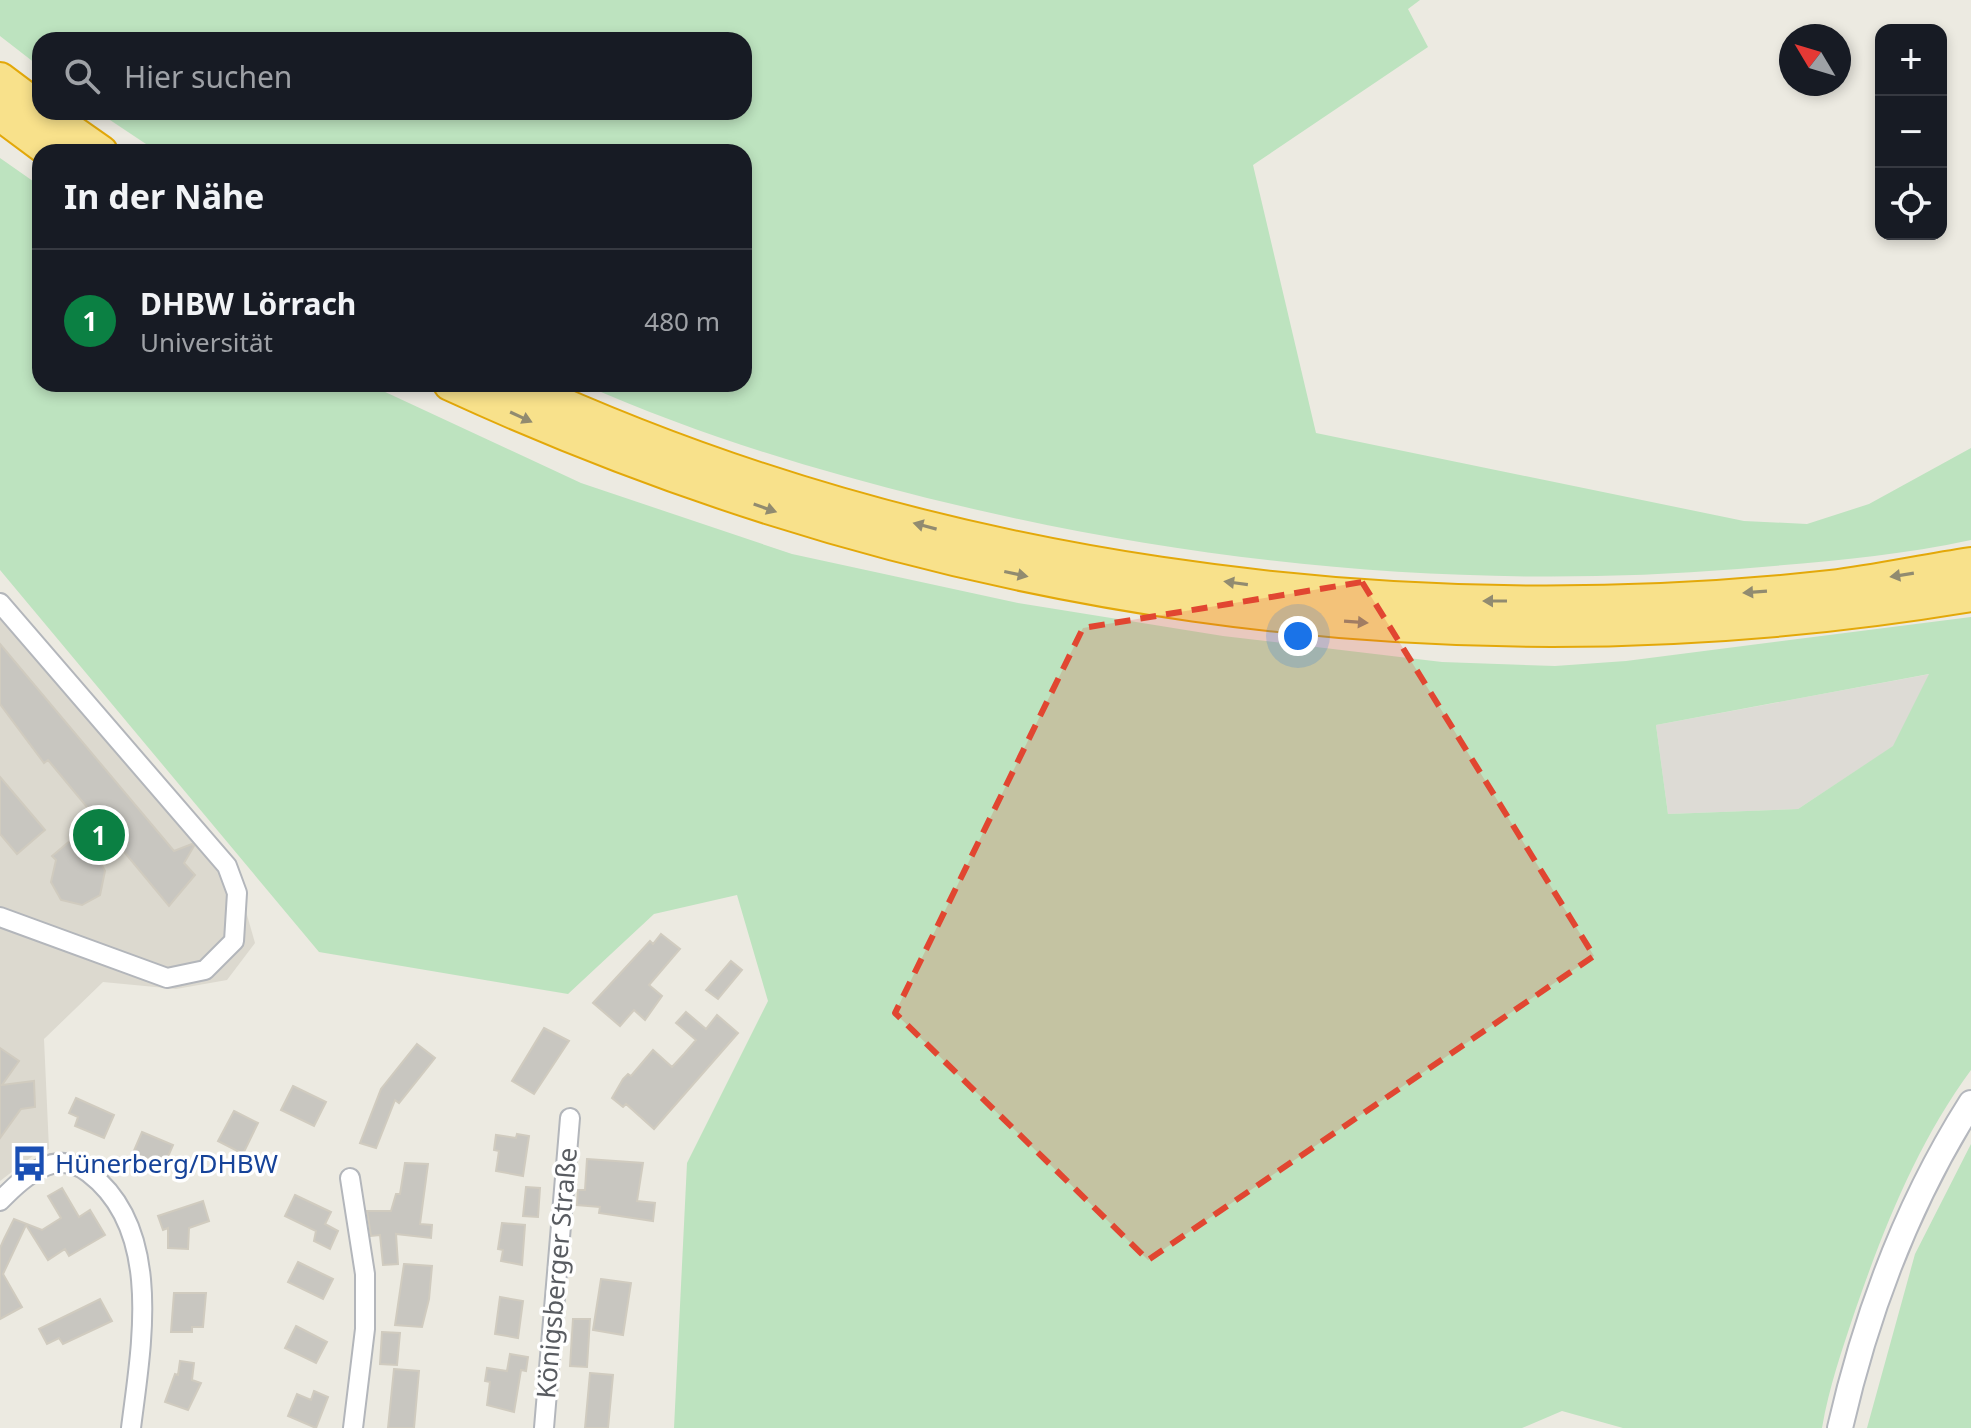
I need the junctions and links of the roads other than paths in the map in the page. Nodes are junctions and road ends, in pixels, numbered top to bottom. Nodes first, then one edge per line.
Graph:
1 (0, 79) edge
2 (32, 103) edge
3 (0, 114) edge
4 (55, 120) edge
5 (40, 144) edge
6 (89, 144) edge
7 (468, 392) edge
8 (538, 392) edge
9 (1971, 564) edge
10 (1971, 595) edge
11 (0, 603) edge
12 (0, 917) edge
13 (1971, 1103) edge
14 (570, 1118) dead end
15 (350, 1178) dead end
16 (0, 1201) edge
17 (131, 1428) edge
18 (353, 1428) edge
19 (544, 1428) edge
20 (1840, 1428) edge

1 - 2 highway
3 - 5 highway
4 - 6 highway
7 -> 10 highway
9 -> 8 highway
11 - 12 street
13 - 20 main road
14 - 19 street, Königsberger Straße
15 - 18 street
16 - 17 street

